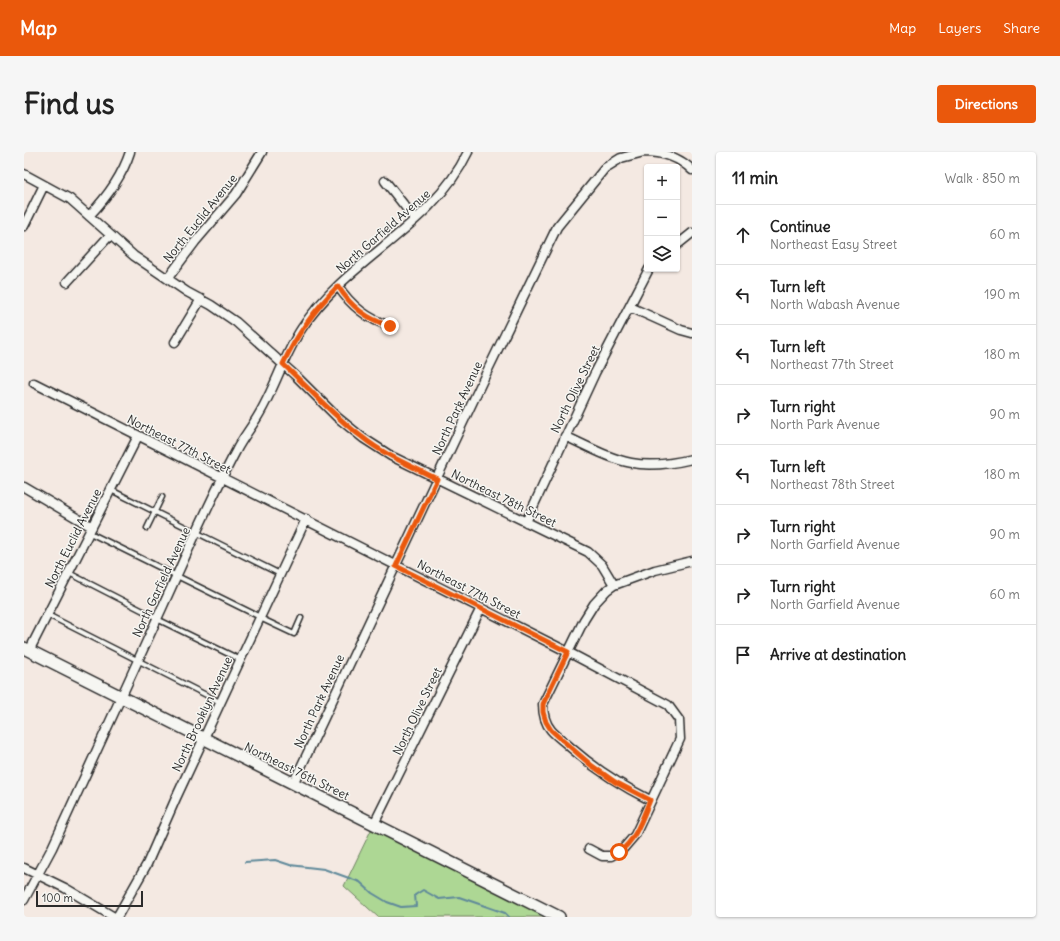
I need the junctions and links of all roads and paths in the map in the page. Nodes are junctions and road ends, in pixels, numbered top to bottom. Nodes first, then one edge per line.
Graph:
1 (130, 152) edge
2 (262, 152) edge
3 (468, 152) edge
4 (644, 152) edge
5 (692, 170) edge
6 (24, 174) edge
7 (385, 181) dead end
8 (44, 184) junction
9 (89, 216) junction
10 (416, 219) junction
11 (24, 226) edge
12 (692, 233) edge
13 (110, 235) junction
14 (680, 243) edge
15 (648, 272) edge
16 (168, 278) junction
17 (67, 282) dead end
18 (338, 286) junction
19 (201, 299) junction
20 (630, 307) junction
21 (390, 326) dead end
22 (692, 333) edge
23 (175, 342) dead end
24 (283, 364) junction
25 (34, 383) dead end
26 (138, 436) junction
27 (565, 436) junction
28 (692, 459) edge
29 (222, 479) junction
30 (437, 479) junction
31 (24, 487) edge
32 (111, 490) junction
33 (162, 498) dead end
34 (155, 512) junction
35 (306, 519) junction
36 (526, 522) junction
37 (147, 528) dead end
38 (91, 530) junction
39 (196, 533) junction
40 (692, 561) edge
41 (396, 566) junction
42 (69, 574) junction
43 (280, 575) junction
44 (177, 576) junction
45 (614, 585) junction
46 (481, 608) junction
47 (48, 615) junction
48 (157, 618) junction
49 (260, 618) junction
50 (301, 618) dead end
51 (27, 650) edge
52 (568, 652) junction
53 (241, 660) junction
54 (138, 661) junction
55 (120, 698) junction
56 (221, 703) junction
57 (204, 739) junction
58 (293, 784) junction
59 (650, 800) junction
60 (374, 824) junction
61 (589, 850) dead end
62 (24, 868) edge
63 (38, 875) junction
64 (24, 900) edge
65 (116, 917) edge
66 (559, 917) edge

1 - 9 street
2 - 16 street, North Euclid Avenue
3 - 10 street, North Garfield Avenue
4 - 5 street, North Park Avenue
4 - 30 street, North Park Avenue
6 - 8 street, Northeast 78th Street
7 - 10 street
8 - 9 street, Northeast 78th Street
8 - 11 street
9 - 13 street, Northeast 78th Street
10 - 18 street, North Garfield Avenue
12 - 14 street
13 - 16 street, Northeast 78th Street
13 - 17 street
15 - 20 street, North Olive Street
16 - 19 street, Northeast 78th Street
18 - 21 street, North Garfield Avenue
18 - 24 street, North Garfield Avenue
19 - 23 street
19 - 24 street, Northeast 78th Street
20 - 22 street
20 - 27 street, North Olive Street
24 - 29 street, North Garfield Avenue
24 - 30 street, Northeast 78th Street
25 - 26 street, Northeast 77th Street
26 - 29 street, Northeast 77th Street
26 - 32 street, North Euclid Avenue
27 - 28 street
27 - 36 street, North Olive Street
29 - 35 street, Northeast 77th Street
29 - 39 street, North Garfield Avenue
30 - 36 street, Northeast 78th Street
30 - 41 street, North Park Avenue
31 - 38 street
32 - 34 lane
32 - 38 street, North Euclid Avenue
33 - 34 lane
34 - 37 lane
34 - 39 lane
35 - 41 street, Northeast 77th Street
35 - 43 street, North Brooklyn Avenue
36 - 45 street, Northeast 78th Street
38 - 42 street, North Euclid Avenue
38 - 44 lane
39 - 43 lane
39 - 44 street, North Garfield Avenue
40 - 45 street
41 - 46 street, Northeast 77th Street
41 - 58 street, North Park Avenue
42 - 47 street, North Euclid Avenue
42 - 48 lane
43 - 49 street, North Brooklyn Avenue
44 - 48 street, North Garfield Avenue
44 - 49 lane
45 - 52 street
46 - 52 street, Northeast 77th Street
46 - 60 street, North Olive Street
47 - 51 street, North Euclid Avenue
47 - 54 lane
48 - 53 lane
48 - 54 street, North Garfield Avenue
49 - 50 lane
49 - 53 street, North Brooklyn Avenue
51 - 55 street, Northeast 76th Street
52 - 59 street
52 - 59 street, Northeast 77th Street
53 - 56 street, North Brooklyn Avenue
54 - 55 street, North Garfield Avenue
54 - 56 lane
55 - 57 street, Northeast 76th Street
55 - 63 street, North Garfield Avenue
56 - 57 street, North Brooklyn Avenue
57 - 58 street, Northeast 76th Street
57 - 65 street, North Brooklyn Avenue
58 - 60 street, Northeast 76th Street
59 - 61 street, Northeast 77th Street
60 - 66 street, Northeast 76th Street
62 - 63 street
63 - 64 street, North Garfield Avenue
63 - 65 street

